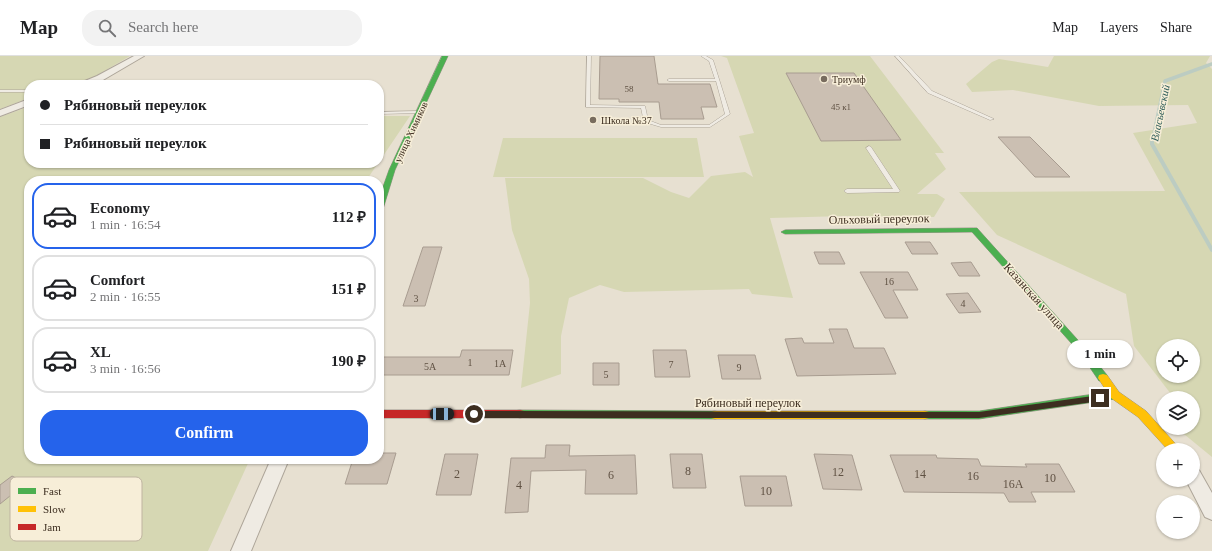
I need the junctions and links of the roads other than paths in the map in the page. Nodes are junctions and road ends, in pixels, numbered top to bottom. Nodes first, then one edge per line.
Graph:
1 (140, 56) edge
2 (445, 56) edge
3 (589, 56) edge
4 (703, 56) edge
5 (897, 56) edge
6 (94, 80) edge
7 (669, 80) dead end
8 (718, 80) junction
9 (0, 91) edge
10 (24, 91) edge
11 (24, 104) edge
12 (420, 112) junction
13 (0, 113) edge
14 (384, 113) edge
15 (992, 119) dead end
16 (868, 148) dead end
17 (847, 191) dead end
18 (384, 194) edge
19 (974, 230) joint
20 (784, 232) dead end
21 (1116, 395) junction
22 (384, 414) edge
23 (1169, 443) edge
24 (278, 464) edge
25 (1200, 487) edge
26 (1212, 510) edge
27 (241, 551) edge

1 - 6 street
2 - 12 street, улица Химиков
3 - 8 lane
4 - 8 lane
5 - 15 lane
7 - 8 lane
9 - 10 lane
11 - 13 street
12 - 14 lane
12 - 18 street, улица Химиков
16 - 17 lane
19 - 20 street, Ольховый переулок
19 - 21 street, Казанская улица
21 - 22 street, Рябиновый переулок
21 - 23 street, Казанская улица
24 - 27 street
25 - 26 street

